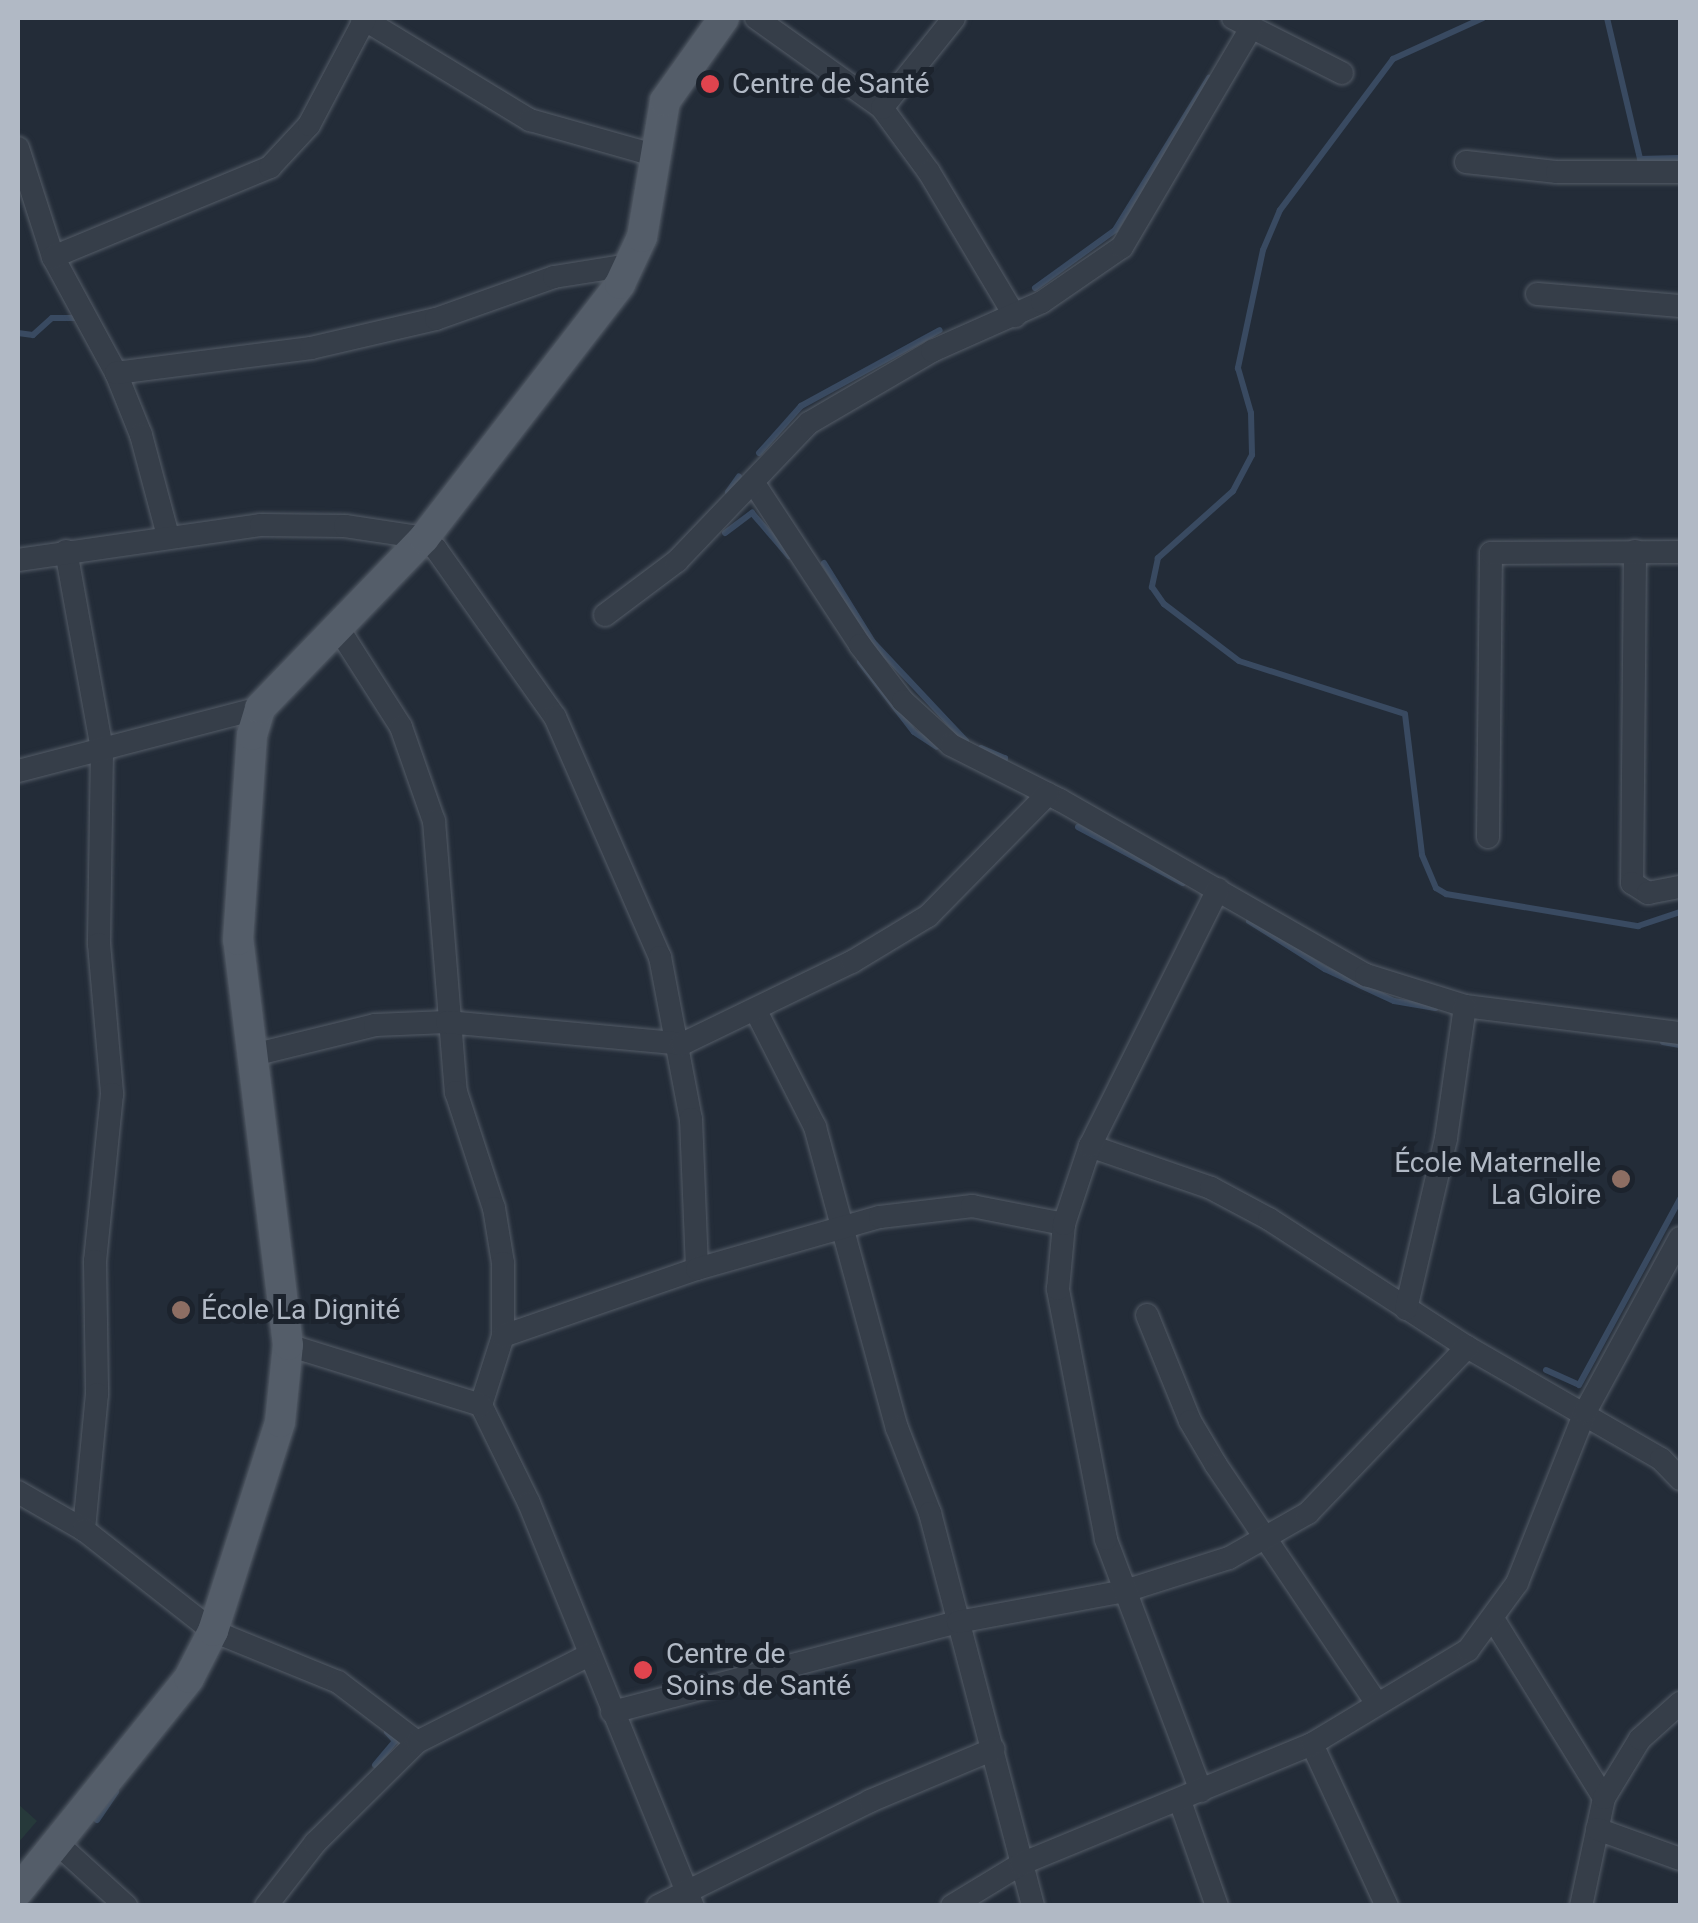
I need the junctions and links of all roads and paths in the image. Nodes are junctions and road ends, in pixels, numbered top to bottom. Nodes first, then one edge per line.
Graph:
1 (364, 18) edge
2 (724, 18) edge
3 (756, 18) edge
4 (954, 18) edge
5 (1242, 22) edge
6 (1342, 73) dead end
7 (882, 108) junction
8 (18, 148) edge
9 (654, 155) junction
10 (1466, 162) dead end
11 (1680, 172) edge
12 (53, 257) junction
13 (630, 265) junction
14 (1537, 294) dead end
15 (1680, 306) edge
16 (1015, 316) junction
17 (116, 373) junction
18 (755, 485) junction
19 (168, 536) junction
20 (424, 538) junction
21 (66, 551) junction
22 (1635, 552) junction
23 (1680, 552) edge
24 (18, 560) edge
25 (604, 615) dead end
26 (338, 628) junction
27 (260, 708) junction
28 (102, 750) junction
29 (18, 771) edge
30 (1048, 794) junction
31 (1488, 837) dead end
32 (1680, 887) edge
33 (1218, 889) junction
34 (1465, 1006) junction
35 (756, 1011) junction
36 (447, 1022) junction
37 (1680, 1032) edge
38 (682, 1044) junction
39 (248, 1056) junction
40 (1090, 1146) junction
41 (1064, 1224) junction
42 (846, 1226) junction
43 (1680, 1238) edge
44 (697, 1269) junction
45 (1406, 1310) junction
46 (1148, 1316) dead end
47 (503, 1336) junction
48 (288, 1345) junction
49 (1467, 1347) junction
50 (481, 1405) junction
51 (1586, 1412) junction
52 (1680, 1479) edge
53 (18, 1492) edge
54 (84, 1530) junction
55 (1262, 1542) junction
56 (1124, 1591) junction
57 (958, 1622) junction
58 (1494, 1622) junction
59 (213, 1632) junction
60 (586, 1656) junction
61 (1680, 1703) edge
62 (1377, 1704) junction
63 (612, 1712) junction
64 (417, 1742) junction
65 (1312, 1744) junction
66 (994, 1750) junction
67 (1190, 1796) junction
68 (1604, 1798) junction
69 (1598, 1829) junction
70 (59, 1844) junction
71 (1680, 1859) edge
72 (1020, 1864) junction
73 (18, 1890) edge
74 (688, 1899) edge
75 (126, 1906) edge
76 (266, 1906) edge
77 (658, 1906) edge
78 (952, 1906) edge
79 (1033, 1906) edge
80 (1218, 1906) edge
81 (1387, 1906) edge
82 (1580, 1906) edge

1 - 9 street
1 - 12 street
2 - 9 main road
3 - 7 street
4 - 7 street
5 - 6 street
5 - 16 street
7 - 16 street
8 - 12 street
9 - 13 main road
10 - 11 street
12 - 17 street
13 - 17 street
13 - 20 main road
14 - 15 street
16 - 18 street
17 - 19 street
18 - 25 street
18 - 30 street
19 - 20 street
19 - 21 street
20 - 26 main road
20 - 38 street
21 - 24 street
21 - 28 street
22 - 23 street
22 - 31 street
22 - 32 street
26 - 27 main road
26 - 36 street
27 - 28 street
27 - 39 main road
28 - 29 street
28 - 54 street
30 - 33 street
30 - 35 street
33 - 34 street
33 - 40 street
34 - 37 street
34 - 45 street
35 - 38 street
35 - 42 street
36 - 38 street
36 - 39 street
36 - 47 street
38 - 44 street
39 - 48 main road
40 - 41 street
40 - 45 street
41 - 42 street
41 - 56 street
42 - 44 street
42 - 57 street
43 - 51 street
44 - 47 street
45 - 49 street
46 - 55 street
47 - 50 street
48 - 50 street
48 - 59 main road
49 - 51 street
49 - 55 street
50 - 60 street
51 - 52 street
51 - 58 street
53 - 54 street
54 - 59 street
55 - 56 street
55 - 62 street
56 - 57 street
56 - 67 street
57 - 63 street
57 - 66 street
58 - 62 street
58 - 68 street
59 - 64 street
59 - 70 main road
60 - 63 street
60 - 64 street
61 - 68 street
62 - 65 street
63 - 74 street
64 - 76 street
65 - 67 street
65 - 81 street
66 - 72 street
66 - 74 street
67 - 72 street
67 - 80 street
68 - 69 street
69 - 71 street
69 - 82 street
70 - 73 main road
70 - 75 street
72 - 78 street
72 - 79 street
74 - 77 street

